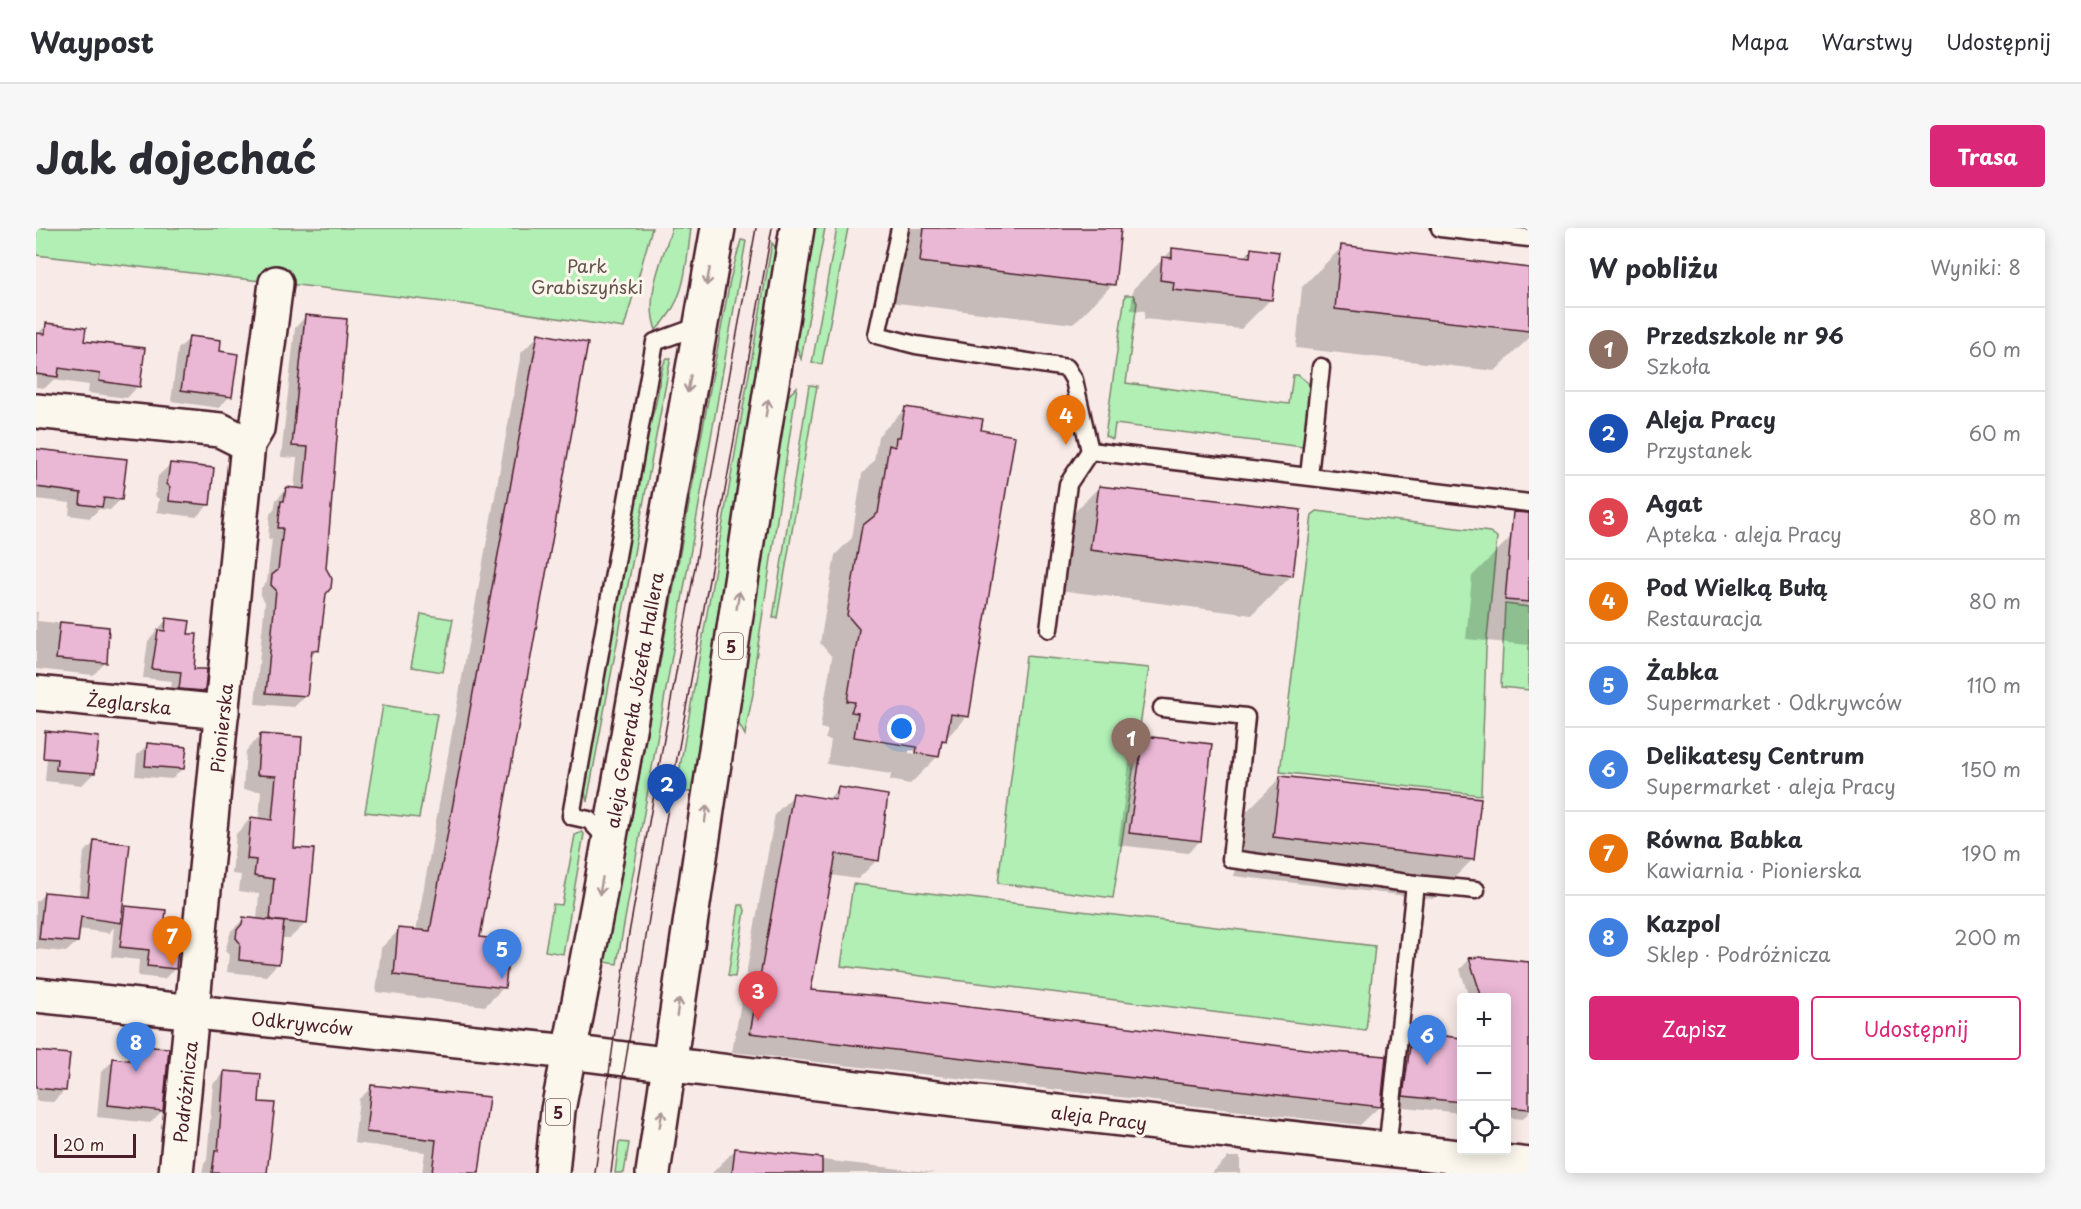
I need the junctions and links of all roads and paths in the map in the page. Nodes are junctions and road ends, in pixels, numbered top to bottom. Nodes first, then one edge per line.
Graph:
1 (718, 228) edge
2 (797, 228) edge
3 (900, 228) edge
4 (1440, 228) edge
5 (1529, 238) edge
6 (276, 283) dead end
7 (699, 326) junction
8 (1321, 368) dead end
9 (36, 411) edge
10 (248, 444) junction
11 (1090, 451) junction
12 (1309, 476) junction
13 (1529, 504) edge
14 (1049, 629) dead end
15 (36, 693) edge
16 (1162, 708) dead end
17 (222, 712) junction
18 (609, 841) junction
19 (1415, 884) junction
20 (1476, 890) dead end
21 (36, 995) edge
22 (193, 1012) junction
23 (569, 1052) junction
24 (670, 1065) junction
25 (1386, 1151) junction
26 (1508, 1166) edge
27 (176, 1173) edge
28 (552, 1173) edge
29 (652, 1173) edge

1 -> 7 street, aleja Generała Józefa Hallera / 5
24 -> 2 street, 5
3 - 11 lane
4 - 5 lane
6 - 10 street, Pionierska
7 -> 18 street, aleja Generała Józefa Hallera / 5
7 - 18 lane
8 - 12 lane
9 - 10 street
10 - 17 street, Pionierska
11 - 12 lane
11 - 14 lane
12 - 13 lane
15 - 17 street, Żeglarska
16 - 19 lane
17 - 22 street, Pionierska
18 -> 23 street, aleja Generała Józefa Hallera / 5
19 - 20 lane
19 - 25 lane
21 - 22 street, Odkrywców
22 - 23 street, Odkrywców
22 - 27 street, Podróżnicza
23 - 24 street, Odkrywców
23 - 28 street, aleja Generała Józefa Hallera / 5
24 - 25 street, aleja Pracy
29 -> 24 street, 5
25 - 26 street, aleja Pracy

